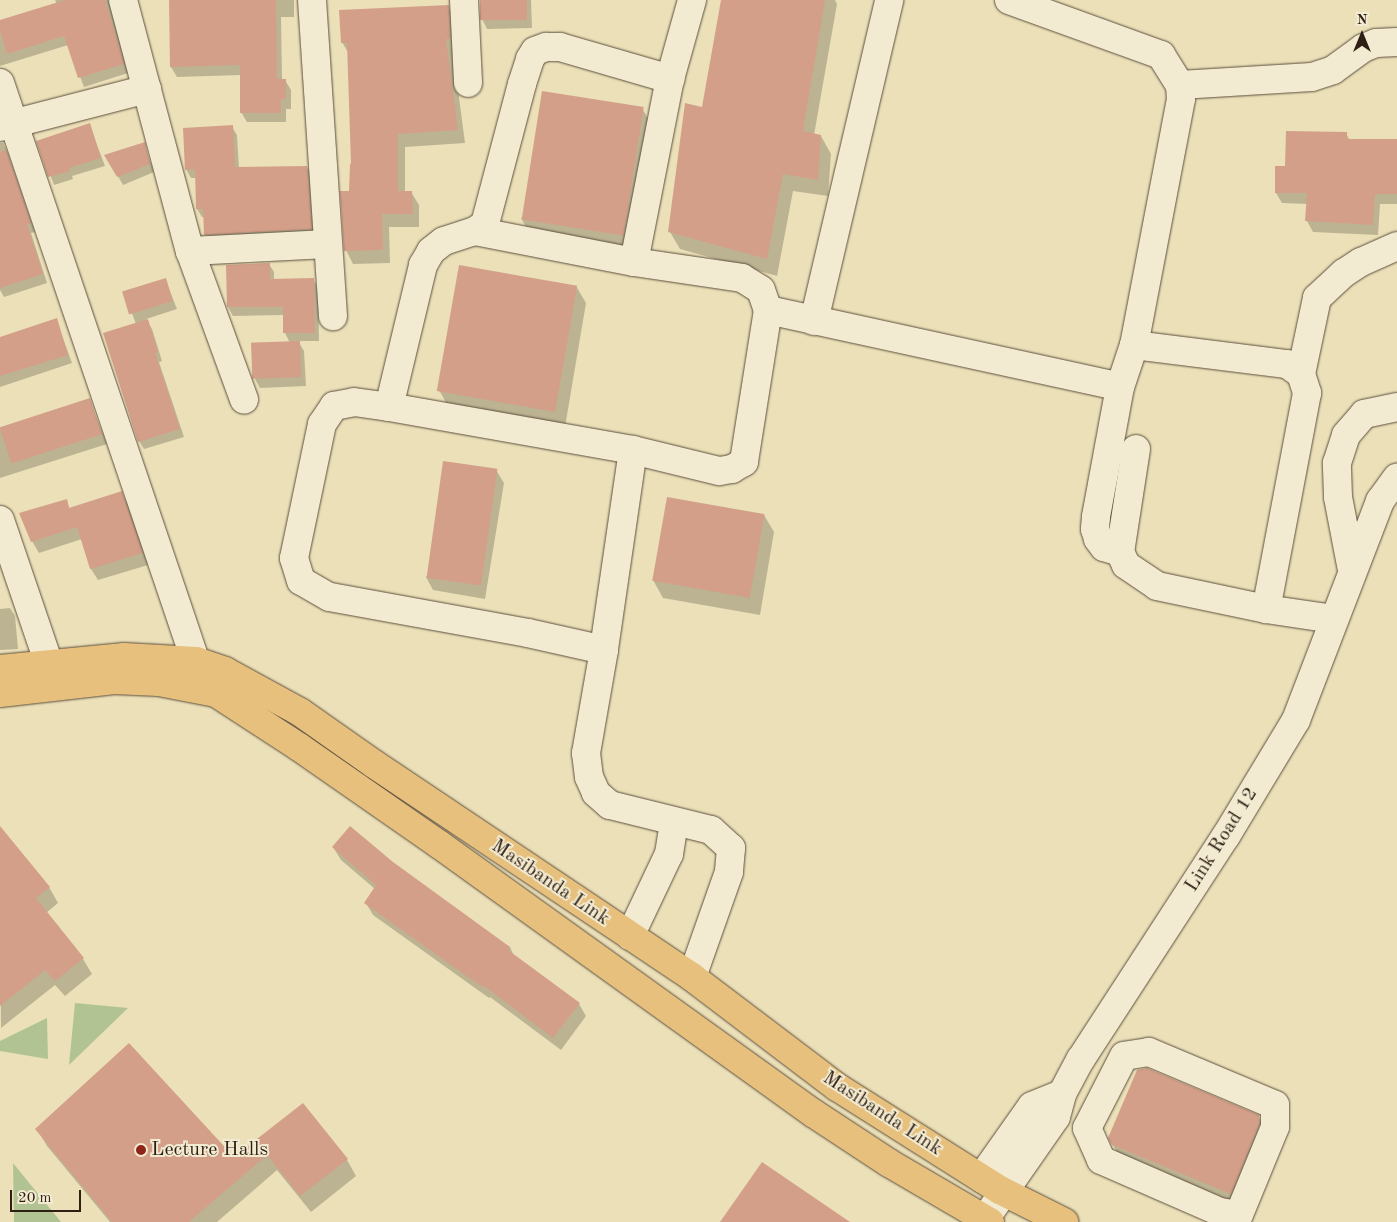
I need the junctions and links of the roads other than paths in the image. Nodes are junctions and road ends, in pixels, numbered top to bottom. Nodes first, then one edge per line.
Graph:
1 (122, 0) edge
2 (312, 0) edge
3 (464, 0) edge
4 (692, 0) edge
5 (889, 0) edge
6 (1009, 0) edge
7 (1397, 42) edge
8 (670, 79) junction
9 (0, 83) edge
10 (468, 83) dead end
11 (1180, 85) junction
12 (147, 89) junction
13 (6, 125) edge
14 (475, 231) junction
15 (328, 244) junction
16 (1395, 250) edge
17 (190, 251) junction
18 (634, 262) junction
19 (768, 310) junction
20 (333, 316) dead end
21 (814, 322) junction
22 (1134, 345) junction
23 (1301, 374) junction
24 (1120, 387) junction
25 (244, 399) dead end
26 (389, 407) junction
27 (1397, 407) edge
28 (1136, 449) dead end
29 (633, 450) junction
30 (1397, 478) edge
31 (0, 520) edge
32 (1120, 552) junction
33 (1352, 570) junction
34 (1266, 609) junction
35 (1334, 619) junction
36 (604, 650) junction
37 (196, 661) junction
38 (49, 664) junction
39 (0, 670) edge
40 (205, 690) junction
41 (0, 693) edge
42 (330, 733) junction
43 (312, 756) junction
44 (674, 822) junction
45 (630, 936) junction
46 (692, 978) junction
47 (992, 1184) junction
48 (1237, 1219) edge
49 (988, 1221) edge
50 (1064, 1222) edge

1 - 12 street
2 - 15 street
3 - 10 street
4 - 8 street
5 - 21 street
6 - 11 street
7 - 11 street
8 - 14 street
8 - 18 street
9 - 13 street
11 - 22 street
12 - 13 street
12 - 17 street
13 - 37 street
14 - 18 street
14 - 26 street
15 - 17 street
15 - 20 street
16 - 23 street
17 - 25 street
18 - 19 street
19 - 21 street
19 - 29 street
21 - 24 street
22 - 23 street
22 - 24 street
23 - 34 street
24 - 32 street
26 - 29 street
26 - 36 street
27 - 33 street
28 - 32 street
29 - 36 street
30 - 33 street, Link Road 12
31 - 38 street
32 - 34 street
33 - 35 street, Link Road 12
34 - 35 street
35 - 47 street, Link Road 12
36 - 44 street
37 - 38 main road, Masibanda Link
37 - 40 street
37 - 42 main road, Masibanda Link
38 - 39 main road, Masibanda Link
40 - 41 main road
40 - 43 main road
42 - 43 main road
42 - 45 main road, Masibanda Link
43 - 49 main road
44 - 45 street
44 - 46 street
45 - 46 main road, Masibanda Link
46 - 47 main road, Masibanda Link
47 - 49 street, Link Road 12
47 - 50 main road, Masibanda Link
48 - 48 street

